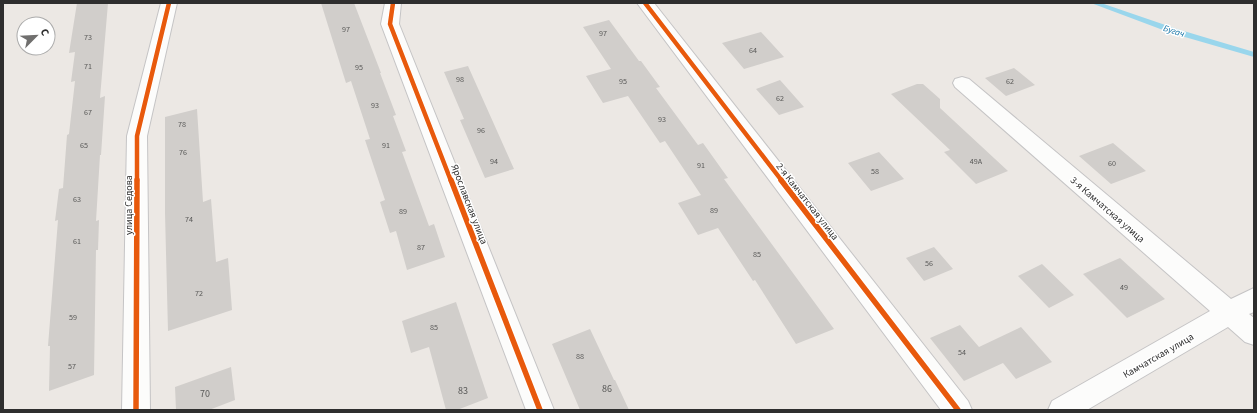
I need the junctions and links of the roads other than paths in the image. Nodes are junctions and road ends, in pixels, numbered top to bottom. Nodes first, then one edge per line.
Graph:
1 (169, 3) edge
2 (393, 3) edge
3 (645, 3) edge
4 (962, 83) dead end
5 (1254, 299) edge
6 (1230, 313) junction
7 (1254, 334) edge
8 (136, 410) edge
9 (540, 410) edge
10 (958, 410) edge
11 (1062, 410) edge

1 - 8 street, улица Седова
2 - 9 street, Ярославская улица
3 - 10 street, 2-я Камчатская улица
4 - 6 street, 3-я Камчатская улица
5 - 6 street, Камчатская улица
6 - 7 street, 3-я Камчатская улица
6 - 11 street, Камчатская улица

